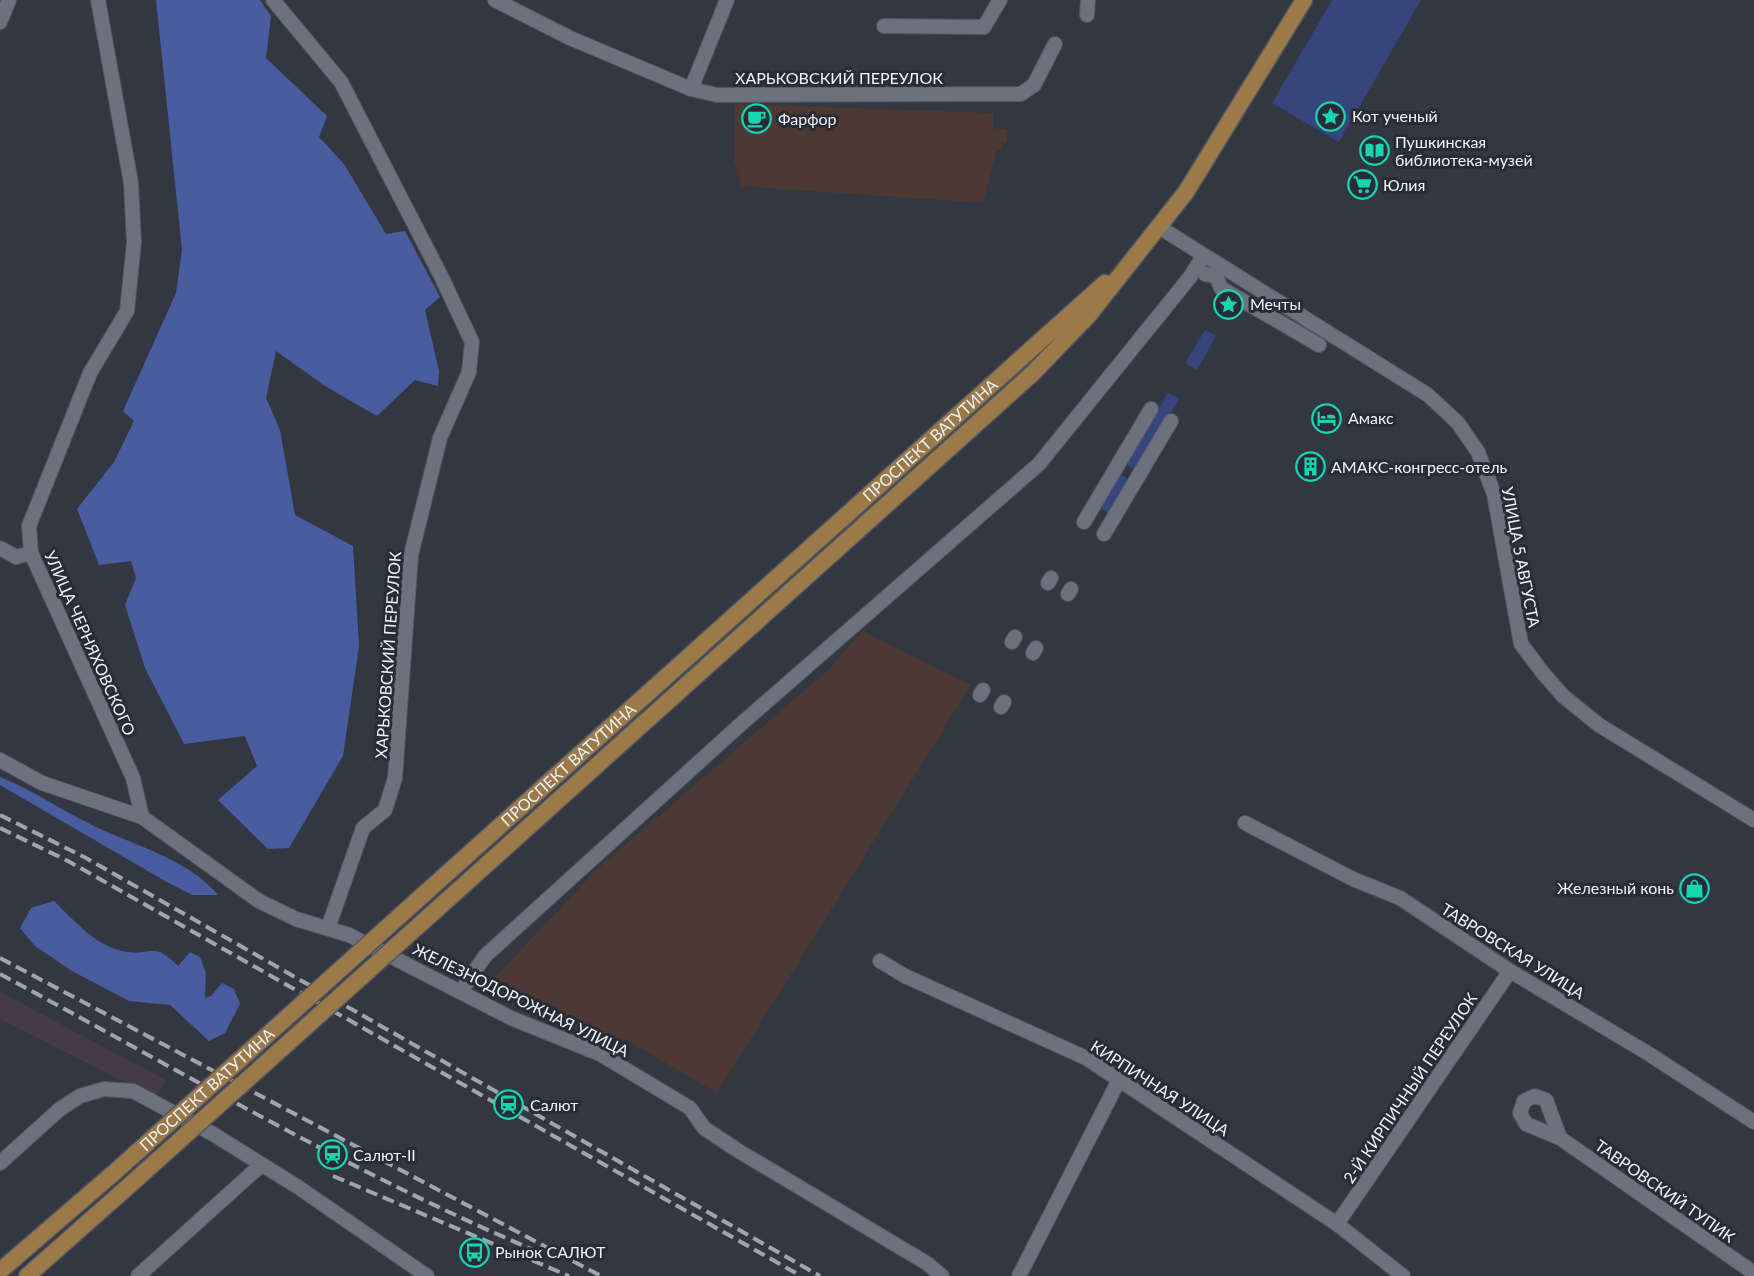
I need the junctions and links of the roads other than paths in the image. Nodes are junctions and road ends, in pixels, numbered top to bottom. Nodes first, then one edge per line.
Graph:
1 (9, 0) edge
2 (98, 0) edge
3 (273, 0) edge
4 (495, 0) edge
5 (727, 0) edge
6 (1000, 0) edge
7 (1088, 0) edge
8 (1304, 0) edge
9 (1087, 15) dead end
10 (0, 22) edge
11 (884, 26) dead end
12 (1055, 44) dead end
13 (691, 89) junction
14 (1159, 227) junction
15 (1203, 256) junction
16 (1136, 257) junction
17 (1215, 281) dead end
18 (1319, 345) dead end
19 (1151, 409) dead end
20 (1171, 421) dead end
21 (1084, 522) dead end
22 (1104, 534) dead end
23 (0, 548) edge
24 (31, 553) junction
25 (0, 760) edge
26 (142, 817) junction
27 (1754, 820) edge
28 (1245, 823) dead end
29 (328, 928) junction
30 (880, 961) dead end
31 (1510, 971) junction
32 (461, 991) junction
33 (1119, 1080) junction
34 (1754, 1122) edge
35 (1560, 1138) dead end
36 (0, 1163) edge
37 (261, 1164) junction
38 (1337, 1224) junction
39 (0, 1271) edge
40 (1751, 1272) edge
41 (27, 1276) edge
42 (138, 1276) edge
43 (427, 1276) edge
44 (942, 1276) edge
45 (1019, 1276) edge
46 (1403, 1276) edge

1 - 10 street
2 - 24 street, УЛИЦА ЧЕРНЯХОВСКОГО
3 - 29 street, ХАРЬКОВСКИЙ ПЕРЕУЛОК
4 - 13 street, ХАРЬКОВСКИЙ ПЕРЕУЛОК
5 - 13 street
6 - 11 street
7 - 9 street
8 - 14 main road, ПРОСПЕКТ ВАТУТИНА
12 - 13 street, ХАРЬКОВСКИЙ ПЕРЕУЛОК
14 - 15 street, УЛИЦА 5 АВГУСТА
14 - 16 main road, ПРОСПЕКТ ВАТУТИНА
15 - 27 street, УЛИЦА 5 АВГУСТА
15 - 32 street
16 - 39 main road, ПРОСПЕКТ ВАТУТИНА, bridge
16 - 41 main road, ПРОСПЕКТ ВАТУТИНА, bridge
17 - 18 street
19 - 21 street
20 - 22 street
23 - 24 street
24 - 26 street, УЛИЦА ЧЕРНЯХОВСКОГО
25 - 26 street, ЖЕЛЕЗНОДОРОЖНАЯ УЛИЦА
26 - 29 street, ЖЕЛЕЗНОДОРОЖНАЯ УЛИЦА
28 - 31 street, ТАВРОВСКАЯ УЛИЦА
29 - 32 street, ЖЕЛЕЗНОДОРОЖНАЯ УЛИЦА
30 - 33 street, КИРПИЧНАЯ УЛИЦА
31 - 34 street, ТАВРОВСКАЯ УЛИЦА
31 - 38 street, 2-Й КИРПИЧНЫЙ ПЕРЕУЛОК
32 - 44 street, ЖЕЛЕЗНОДОРОЖНАЯ УЛИЦА
33 - 38 street, КИРПИЧНАЯ УЛИЦА
33 - 45 street
35 - 40 street, ТАВРОВСКИЙ ТУПИК
36 - 37 street
37 - 42 street
37 - 43 street
38 - 46 street, КИРПИЧНАЯ УЛИЦА

